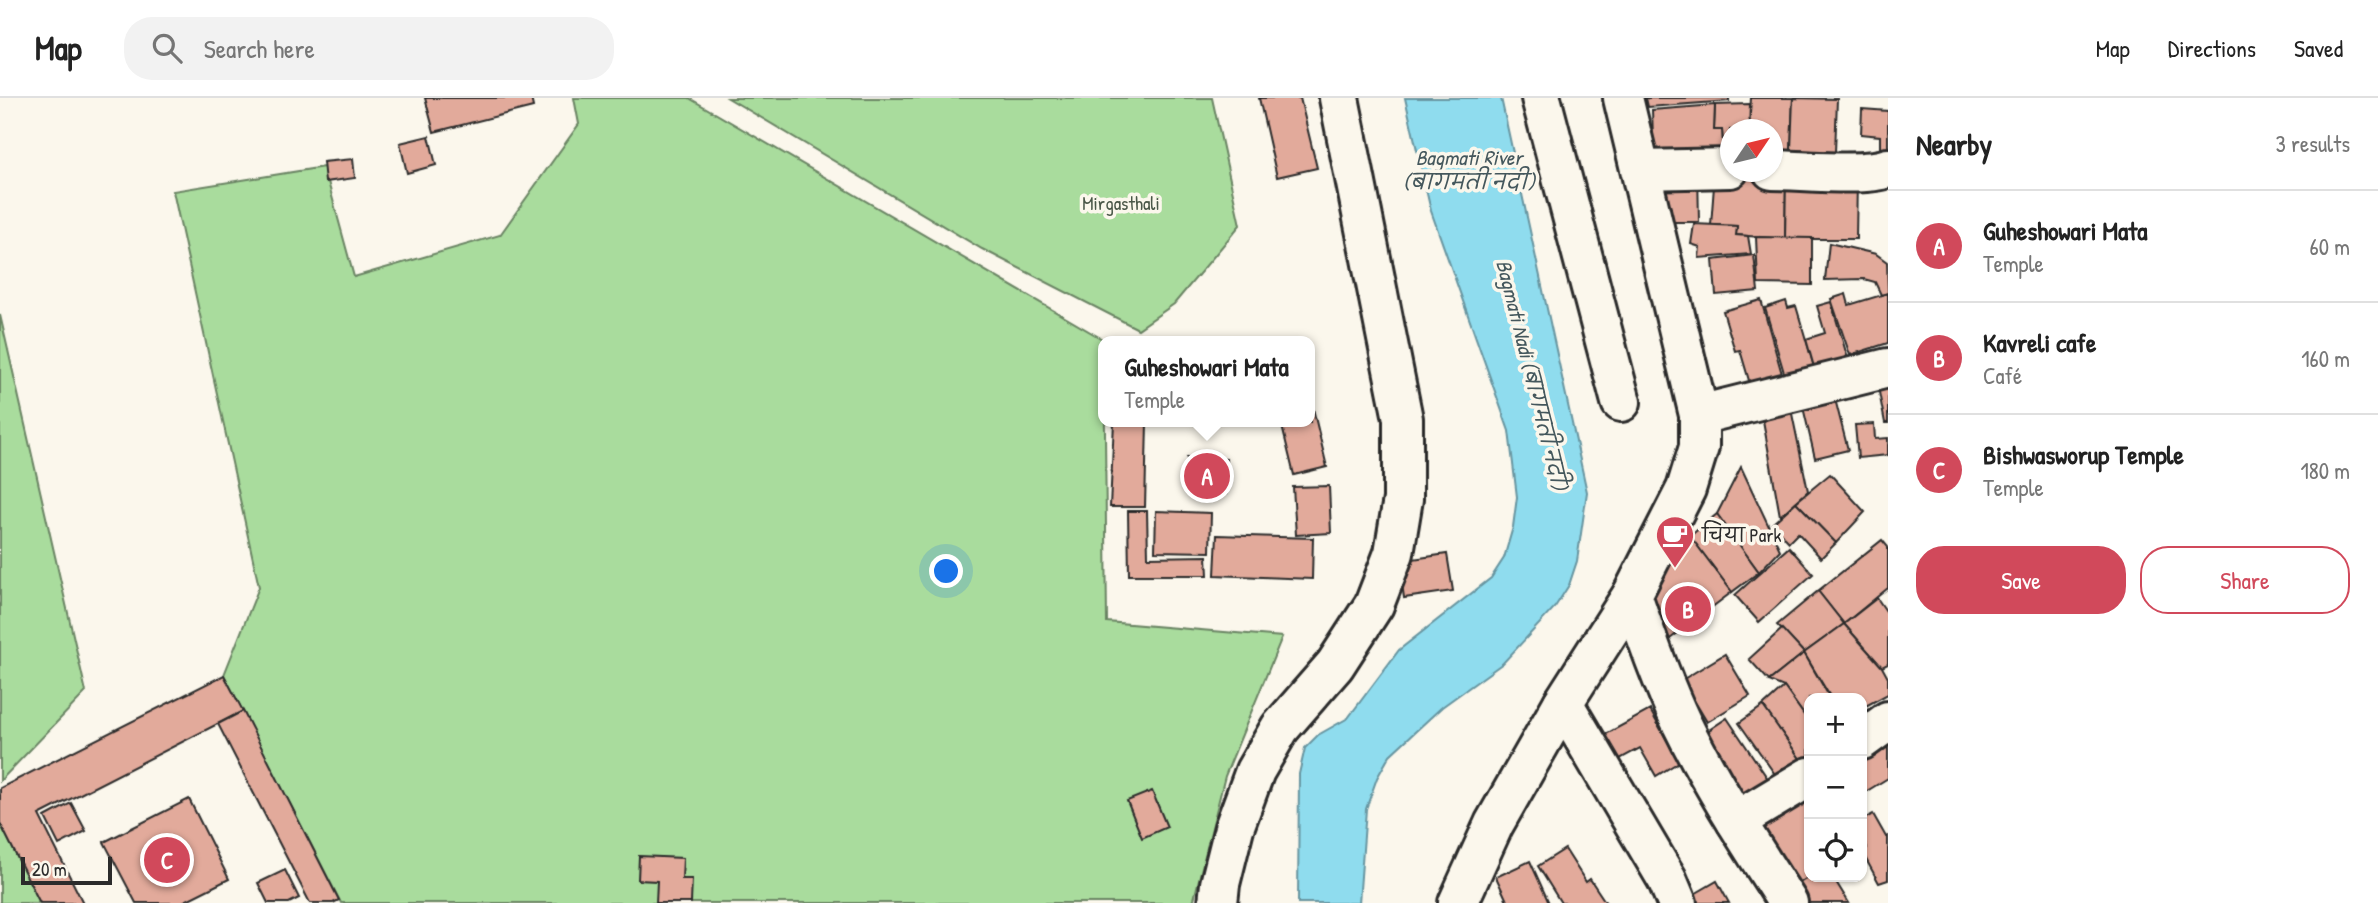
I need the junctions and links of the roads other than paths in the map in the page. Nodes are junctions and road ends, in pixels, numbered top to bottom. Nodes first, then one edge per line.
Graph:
1 (1339, 98) edge
2 (1541, 98) edge
3 (1623, 98) edge
4 (1720, 168) edge
5 (1888, 168) edge
6 (1641, 170) junction
7 (1783, 170) edge
8 (1888, 368) edge
9 (1621, 402) dead end
10 (1699, 415) junction
11 (1632, 595) junction
12 (1563, 703) junction
13 (1888, 721) edge
14 (1867, 736) edge
15 (1804, 780) edge
16 (1736, 821) junction
17 (1218, 903) edge
18 (1458, 903) edge
19 (1677, 903) edge
20 (1788, 903) edge

1 - 17 street
2 - 9 street
3 - 6 street
4 - 6 street
5 - 7 street
6 - 10 street
8 - 10 street
10 - 11 street
11 - 12 street
11 - 16 street
12 - 18 street
12 - 19 street
13 - 14 street
15 - 16 street
16 - 20 street

